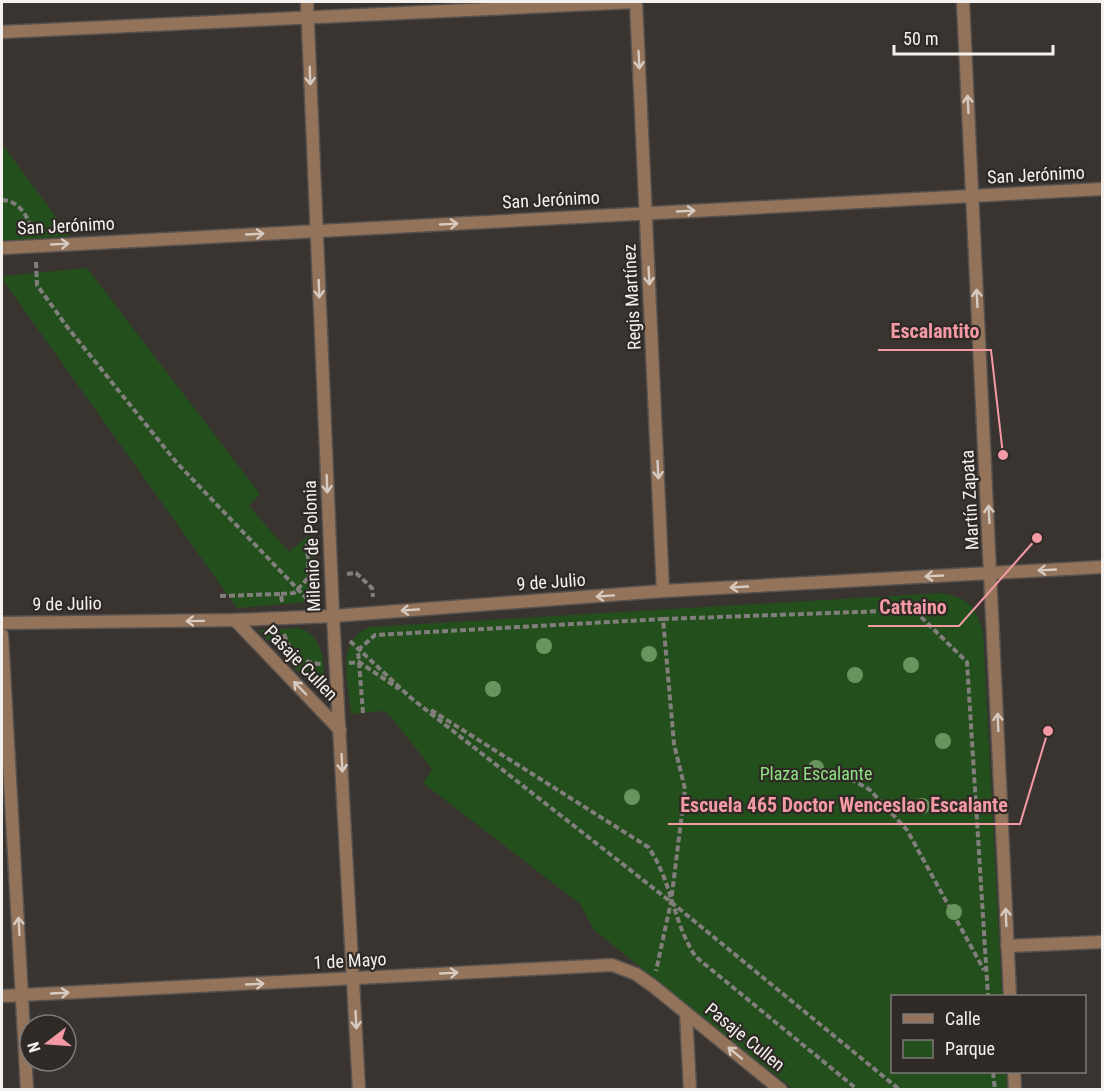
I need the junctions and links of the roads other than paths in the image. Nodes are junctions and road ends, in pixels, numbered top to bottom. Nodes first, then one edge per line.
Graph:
1 (307, 2) edge
2 (635, 2) edge
3 (963, 2) edge
4 (308, 18) junction
5 (2, 32) edge
6 (1102, 189) edge
7 (972, 196) junction
8 (646, 213) junction
9 (317, 231) junction
10 (2, 248) edge
11 (1102, 567) edge
12 (992, 572) junction
13 (663, 591) junction
14 (330, 619) junction
15 (235, 620) junction
16 (2, 623) edge
17 (2, 635) edge
18 (340, 730) junction
19 (1102, 942) edge
20 (1007, 946) junction
21 (354, 979) junction
22 (22, 995) junction
23 (1010, 995) edge
24 (2, 996) edge
25 (686, 1012) junction
26 (1014, 1073) edge
27 (27, 1089) edge
28 (359, 1089) edge
29 (690, 1089) edge
30 (781, 1089) edge
31 (1015, 1089) edge

1 - 4 street, Milenio de Polonia
2 - 4 street
2 -> 8 street, Regis Martínez
7 -> 3 street, Martín Zapata
4 - 5 street
4 -> 9 street, Milenio de Polonia
6 - 7 street, San Jerónimo
8 -> 7 street, San Jerónimo
12 -> 7 street, Martín Zapata
9 -> 8 street, San Jerónimo
8 -> 13 street, Regis Martínez
10 -> 9 street, San Jerónimo
9 -> 14 street, Milenio de Polonia
11 -> 12 street, 9 de Julio
12 -> 13 street, 9 de Julio
20 -> 12 street, Martín Zapata
13 -> 14 street, 9 de Julio
14 - 15 street, 9 de Julio
14 - 18 street, Milenio de Polonia
15 -> 16 street, 9 de Julio
18 -> 15 street, Pasaje Cullen
22 -> 17 street
18 -> 21 street, Milenio de Polonia
19 - 20 street
20 - 23 street, Martín Zapata
22 -> 21 street, 1 de Mayo
21 -> 25 street, 1 de Mayo
21 -> 28 street, Milenio de Polonia
22 - 24 street, 1 de Mayo
22 - 27 street
25 - 29 street
30 -> 25 street, Pasaje Cullen
26 - 31 street

